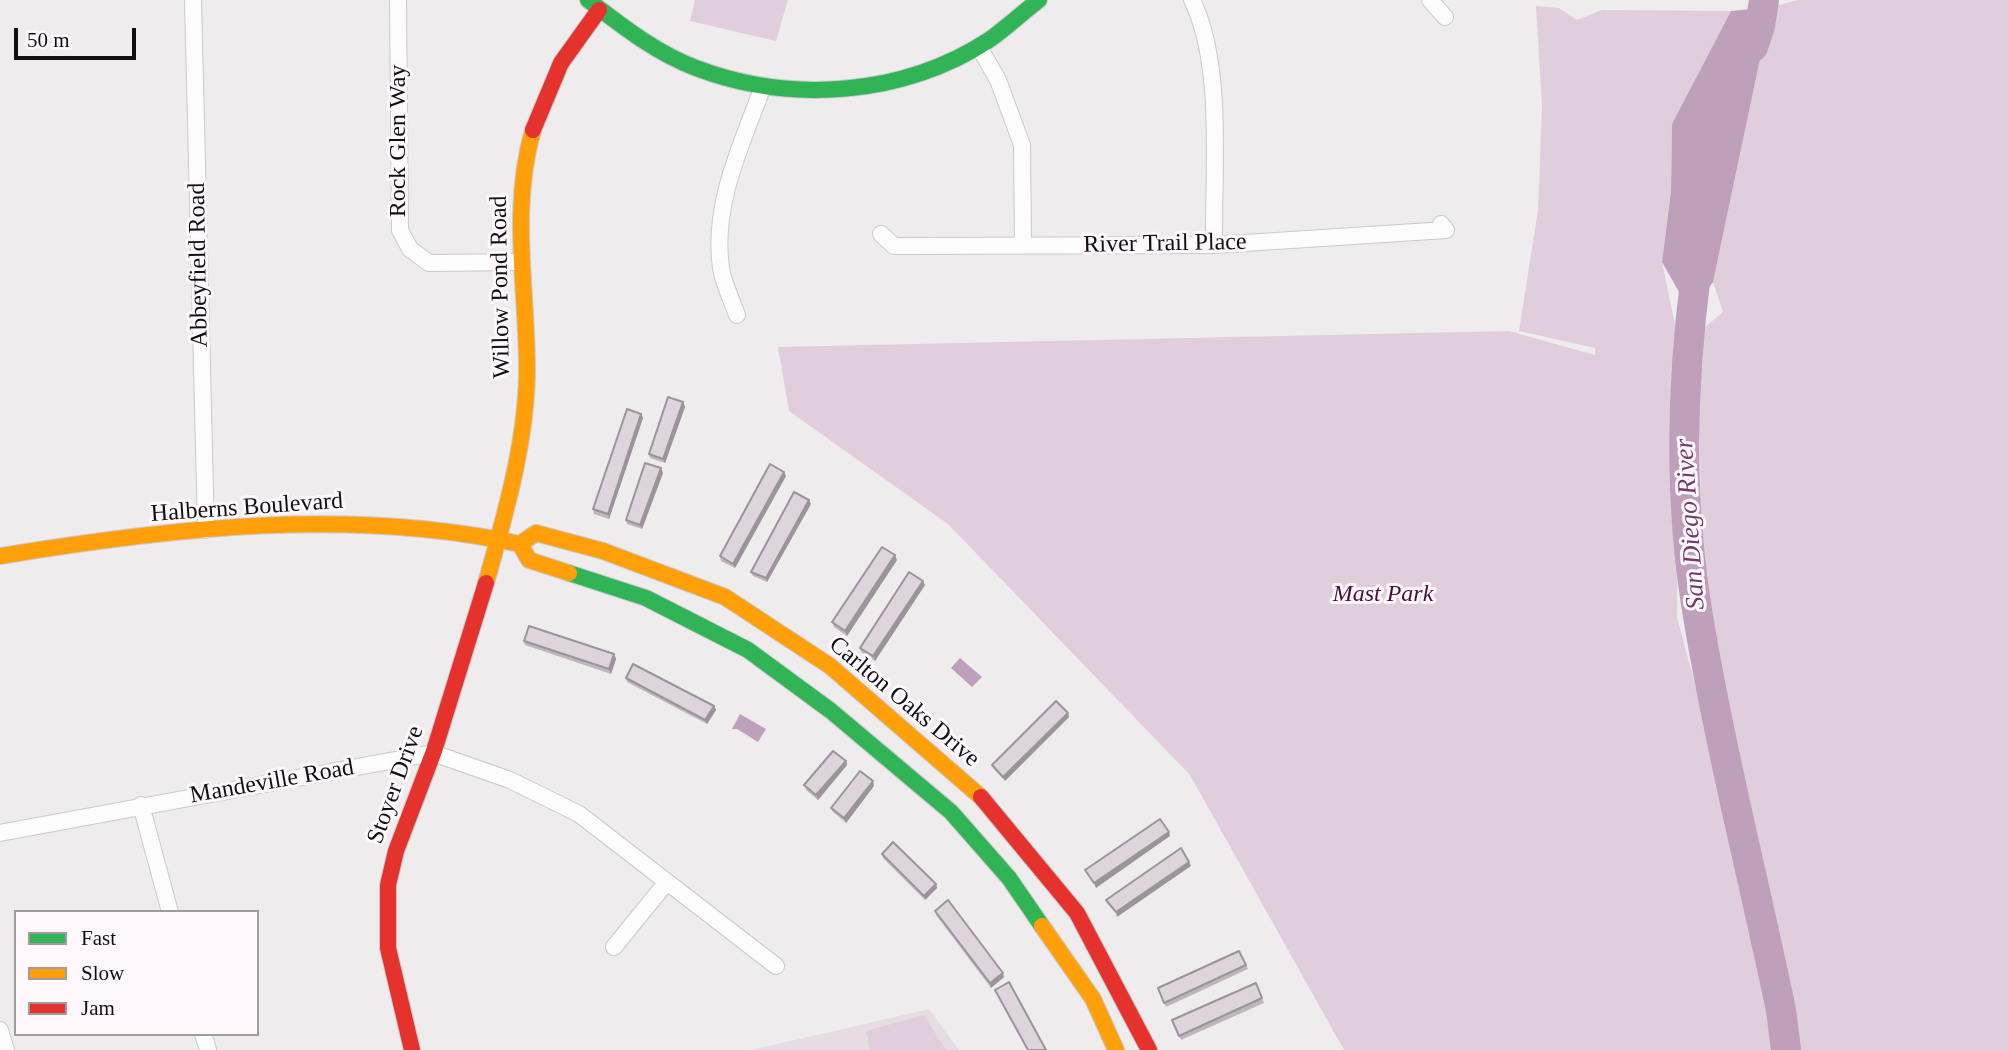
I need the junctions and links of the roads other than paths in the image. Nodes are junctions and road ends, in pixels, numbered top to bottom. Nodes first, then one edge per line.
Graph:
1 (193, 0) edge
2 (398, 0) edge
3 (1039, 0) edge
4 (1192, 0) edge
5 (1430, 0) edge
6 (594, 5) edge
7 (1445, 17) dead end
8 (979, 47) junction
9 (762, 89) junction
10 (1441, 224) dead end
11 (881, 234) dead end
12 (1023, 245) junction
13 (1214, 245) junction
14 (520, 262) junction
15 (737, 314) dead end
16 (206, 530) junction
17 (496, 538) junction
18 (520, 544) junction
19 (0, 556) edge
20 (433, 753) junction
21 (141, 805) junction
22 (0, 833) edge
23 (666, 883) junction
24 (169, 910) edge
25 (614, 947) dead end
26 (776, 967) dead end
27 (0, 1030) edge
28 (6, 1050) edge
29 (412, 1050) edge
30 (1116, 1050) edge
31 (1149, 1050) edge

1 - 16 street, Abbeyfield Road
2 - 14 street, Rock Glen Way
3 - 8 main road
4 - 13 street
5 - 7 street
6 - 9 main road
6 - 14 main road, Willow Pond Road
8 - 9 main road
8 - 12 street
9 - 15 street
10 - 13 street, River Trail Place
11 - 12 street, River Trail Place
12 - 13 street, River Trail Place
14 - 17 main road, Willow Pond Road
16 - 17 main road, Halberns Boulevard
16 - 19 main road, Halberns Boulevard
17 - 18 main road, Carlton Oaks Drive
17 - 20 main road, Stoyer Drive
18 - 30 main road, Carlton Oaks Drive
18 - 31 main road, Carlton Oaks Drive
20 - 21 street, Mandeville Road
20 - 23 street, Mandeville Road
20 - 29 main road, Stoyer Drive
21 - 22 street, Mandeville Road
21 - 24 street
23 - 25 street
23 - 26 street, Mandeville Road
27 - 28 street

